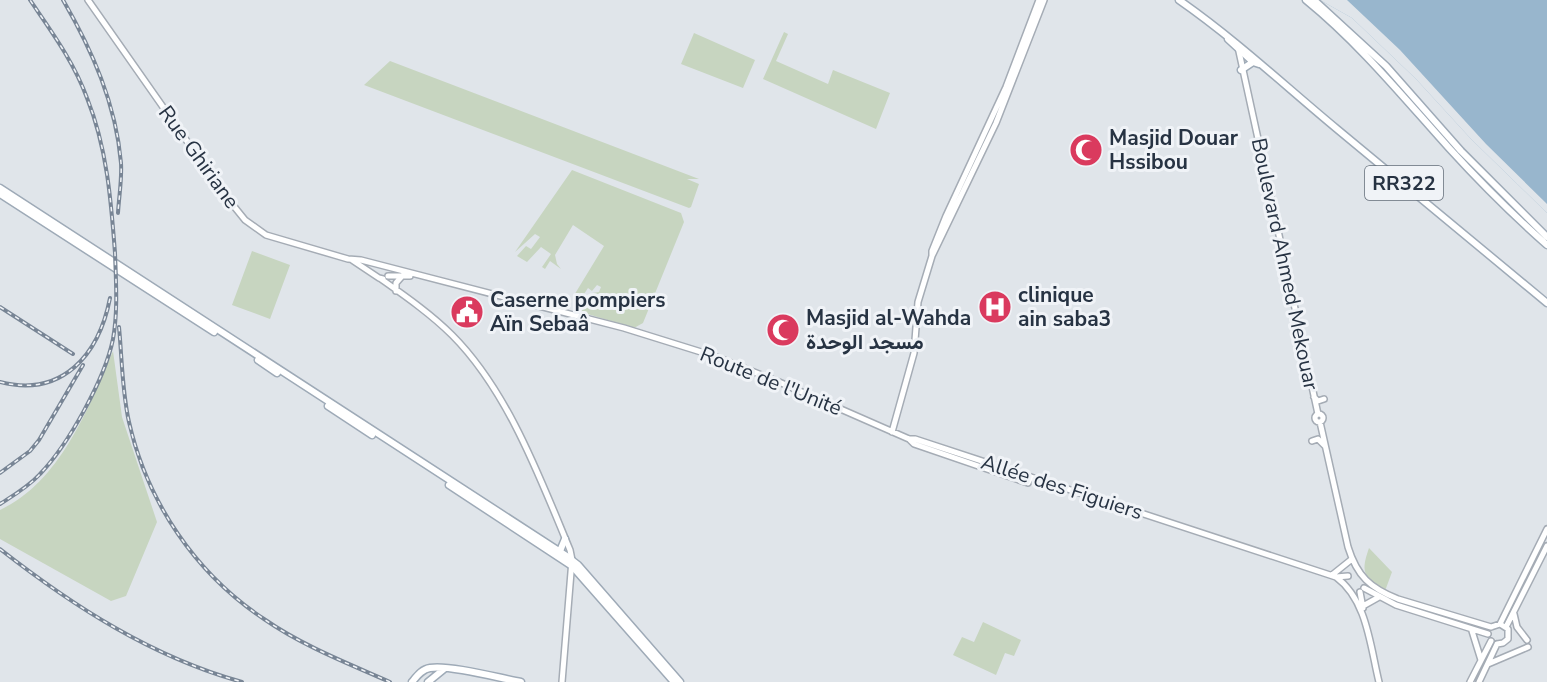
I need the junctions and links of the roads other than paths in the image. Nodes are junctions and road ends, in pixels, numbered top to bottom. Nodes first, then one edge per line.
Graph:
1 (88, 0) edge
2 (1039, 0) edge
3 (1044, 0) edge
4 (1179, 0) edge
5 (1306, 0) edge
6 (1314, 0) edge
7 (1238, 46) junction
8 (1253, 62) junction
9 (1261, 65) junction
10 (1241, 70) junction
11 (0, 188) edge
12 (0, 194) edge
13 (1547, 237) edge
14 (1547, 245) edge
15 (932, 256) junction
16 (352, 260) junction
17 (380, 266) junction
18 (387, 267) junction
19 (403, 275) junction
20 (383, 276) junction
21 (444, 283) junction
22 (394, 290) junction
23 (1547, 303) edge
24 (1314, 397) junction
25 (1324, 399) dead end
26 (892, 432) junction
27 (909, 439) joint
28 (1312, 441) dead end
29 (1325, 447) junction
30 (1547, 529) edge
31 (565, 539) junction
32 (1547, 546) edge
33 (560, 550) junction
34 (1352, 559) junction
35 (572, 563) junction
36 (1360, 574) junction
37 (1349, 575) junction
38 (1334, 576) junction
39 (1365, 581) junction
40 (1345, 584) junction
41 (1362, 590) junction
42 (1353, 593) junction
43 (1379, 597) junction
44 (1363, 606) junction
45 (1362, 613) junction
46 (1514, 614) junction
47 (1500, 624) junction
48 (1491, 627) junction
49 (1506, 627) junction
50 (1472, 631) junction
51 (1488, 634) junction
52 (1527, 640) dead end
53 (1491, 641) junction
54 (1497, 644) junction
55 (1528, 647) dead end
56 (1481, 660) junction
57 (1488, 664) junction
58 (445, 668) junction
59 (412, 682) edge
60 (428, 682) edge
61 (521, 682) edge
62 (562, 682) edge
63 (674, 682) edge
64 (680, 682) edge
65 (1379, 682) edge
66 (1470, 682) edge
67 (1479, 682) edge

1 - 16 street, Rue Ghiriane
2 - 15 street
3 - 15 street
4 - 7 main road, RR322
5 - 14 main road
6 - 13 main road
7 - 8 main road, RR322
7 - 9 main road, RR322
7 - 10 street, Boulevard Ahmed Mekouar
8 - 9 main road, RR322
8 - 10 main road
9 - 23 main road, RR322
10 - 24 street, Boulevard Ahmed Mekouar
11 - 33 main road
12 - 35 main road
15 - 26 street
16 - 17 street, Rue Ghiriane
16 - 20 street, Rue Ghiriane
17 - 18 street, Rue Ghiriane
17 - 20 street
18 - 20 street
18 - 21 street, Route de l'Unité
19 - 20 street, Route de l'Unité
19 - 21 street, Route de l'Unité
19 - 22 street
20 - 22 street, Rue Ghiriane
21 - 26 street, Route de l'Unité
22 - 31 street, Rue Ghiriane
24 - 25 street
24 - 29 street, Boulevard Ahmed Mekouar
26 - 27 street, Route de l'Unité
27 - 38 street, Allée des Figuiers
28 - 29 street
29 - 34 street
30 - 47 street
31 - 33 main road
31 - 35 street, Rue Ghiriane
32 - 46 street
33 - 35 main road
34 - 36 street
34 - 37 street
34 - 38 street
35 - 62 street
35 - 63 main road
35 - 64 main road
36 - 37 street
36 - 39 street
37 - 38 street, Allée des Figuiers
37 - 40 street
38 - 40 street, Allée des Figuiers
39 - 41 street
39 - 48 street
40 - 42 street
41 - 42 street
41 - 43 street
41 - 44 street
42 - 45 street
43 - 44 street
43 - 50 street
44 - 45 street
45 - 65 street
46 - 49 street
46 - 52 street
47 - 48 street
47 - 49 street
48 - 51 street
49 - 54 street
50 - 51 street
50 - 56 street
51 - 53 street
53 - 54 street
53 - 56 street
54 - 57 street
55 - 57 street
56 - 66 street
57 - 67 street
58 - 59 main road
58 - 60 main road
58 - 61 main road

